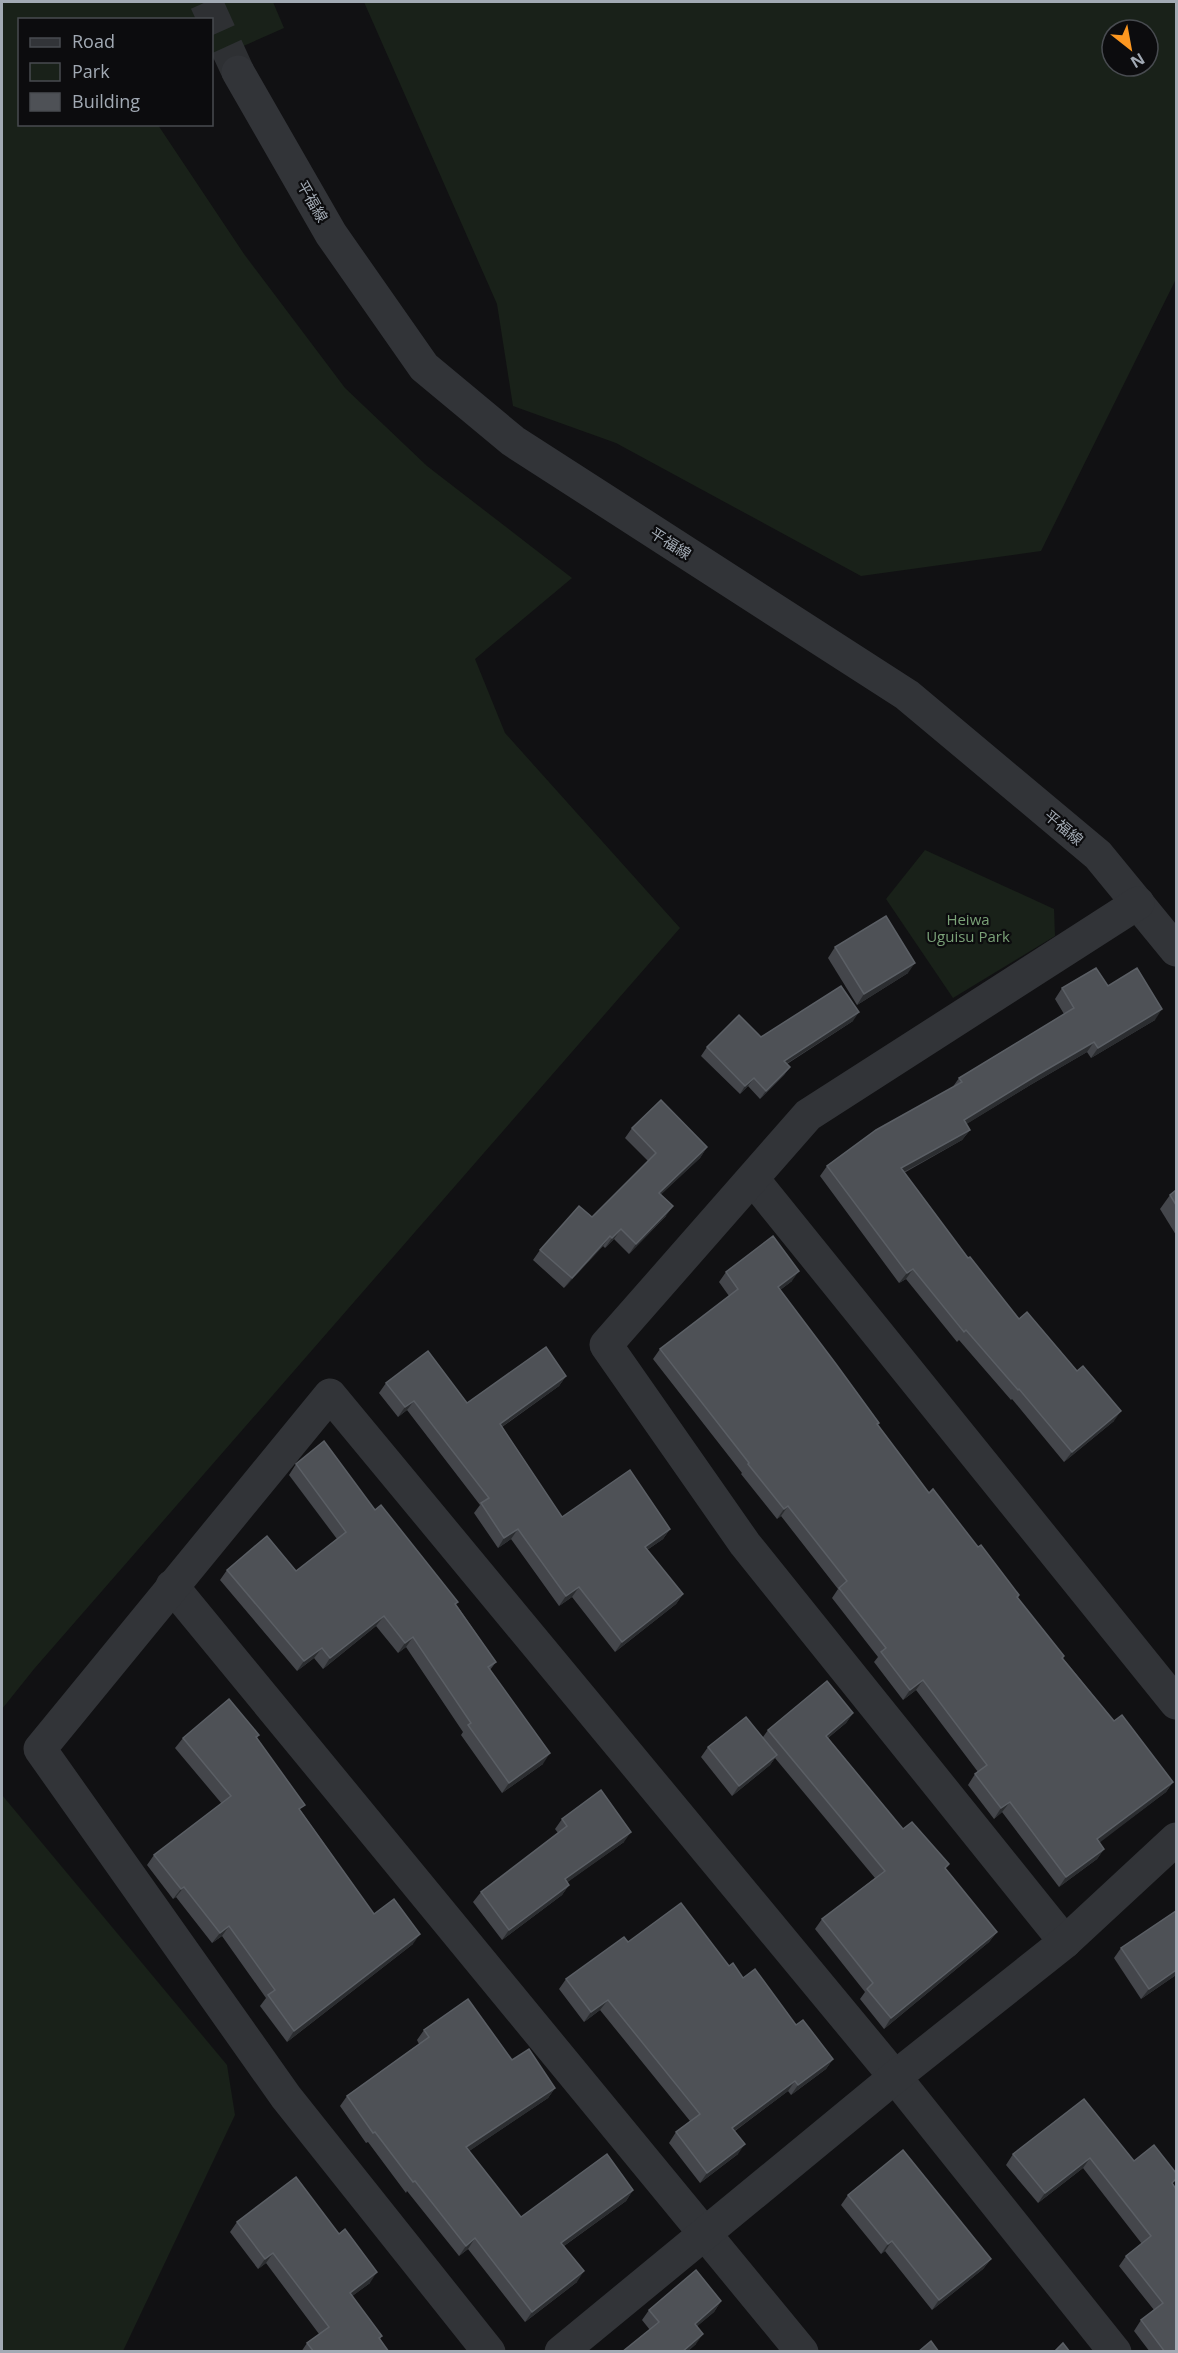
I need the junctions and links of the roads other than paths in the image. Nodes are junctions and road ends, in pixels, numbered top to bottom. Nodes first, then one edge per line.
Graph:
1 (238, 72) tunnel mouth
2 (1137, 903) junction
3 (1176, 950) edge
4 (753, 1179) junction
5 (172, 1586) junction
6 (1176, 1703) edge
7 (1176, 1839) edge
8 (1065, 1942) junction
9 (895, 2077) junction
10 (706, 2233) junction
11 (489, 2352) edge
12 (561, 2352) edge
13 (801, 2352) edge
14 (1115, 2352) edge

1 - 2 street, 平福線
2 - 3 street, 平福線
2 - 4 street
4 - 6 street
4 - 8 street
5 - 9 street
5 - 10 street
5 - 11 street
7 - 8 street
8 - 9 street
9 - 10 street
9 - 14 street
10 - 12 street
10 - 13 street

